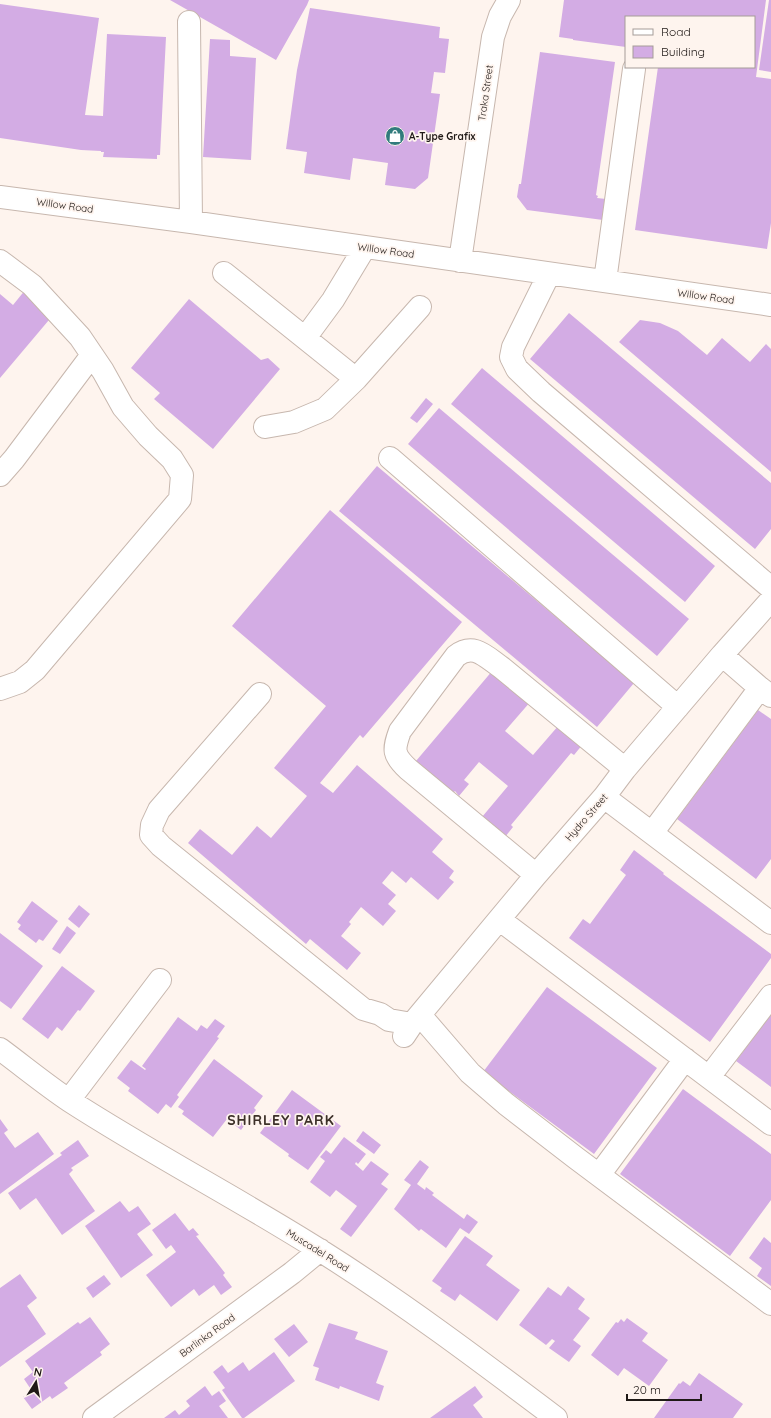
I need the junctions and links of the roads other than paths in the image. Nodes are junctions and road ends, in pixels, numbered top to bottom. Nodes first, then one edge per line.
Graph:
1 (509, 0) edge
2 (189, 22) dead end
3 (634, 68) dead end
4 (0, 197) edge
5 (191, 222) junction
6 (365, 247) junction
7 (0, 261) edge
8 (460, 261) junction
9 (224, 273) dead end
10 (549, 274) junction
11 (605, 281) junction
12 (771, 305) edge
13 (420, 307) dead end
14 (306, 338) junction
15 (92, 355) junction
16 (356, 379) junction
17 (265, 427) dead end
18 (390, 458) dead end
19 (0, 474) edge
20 (771, 588) edge
21 (771, 600) edge
22 (722, 655) junction
23 (0, 689) edge
24 (766, 692) edge
25 (260, 694) dead end
26 (678, 708) junction
27 (625, 769) junction
28 (604, 797) junction
29 (652, 833) junction
30 (536, 874) junction
31 (500, 920) junction
32 (771, 923) edge
33 (160, 980) dead end
34 (771, 996) edge
35 (412, 1025) junction
36 (0, 1049) edge
37 (685, 1059) junction
38 (709, 1077) junction
39 (69, 1100) junction
40 (771, 1124) edge
41 (599, 1175) junction
42 (320, 1250) junction
43 (771, 1304) edge
44 (94, 1418) edge
45 (556, 1418) edge

1 - 8 street, Traka Street
2 - 5 street
3 - 11 street
4 - 5 street, Willow Road
5 - 6 street, Willow Road
6 - 8 street, Willow Road
6 - 14 street
7 - 15 street
8 - 10 street, Willow Road
9 - 14 street
10 - 11 street, Willow Road
10 - 20 street
11 - 12 street, Willow Road
13 - 16 street
14 - 16 street
15 - 19 street
15 - 23 street
16 - 17 street
18 - 26 street
21 - 22 street, Hydro Street
22 - 24 street
22 - 26 street, Hydro Street
24 - 29 street
25 - 35 street
26 - 27 street, Hydro Street
27 - 28 street, Hydro Street
27 - 30 street
28 - 29 street
28 - 30 street, Hydro Street
29 - 32 street
30 - 31 street, Hydro Street
31 - 35 street, Hydro Street
31 - 37 street
33 - 39 street
34 - 38 street
35 - 41 street
36 - 39 street, Muscadel Road
37 - 38 street
37 - 41 street
38 - 40 street
39 - 42 street, Muscadel Road
41 - 43 street
42 - 44 street, Barlinka Road
42 - 45 street, Muscadel Road

